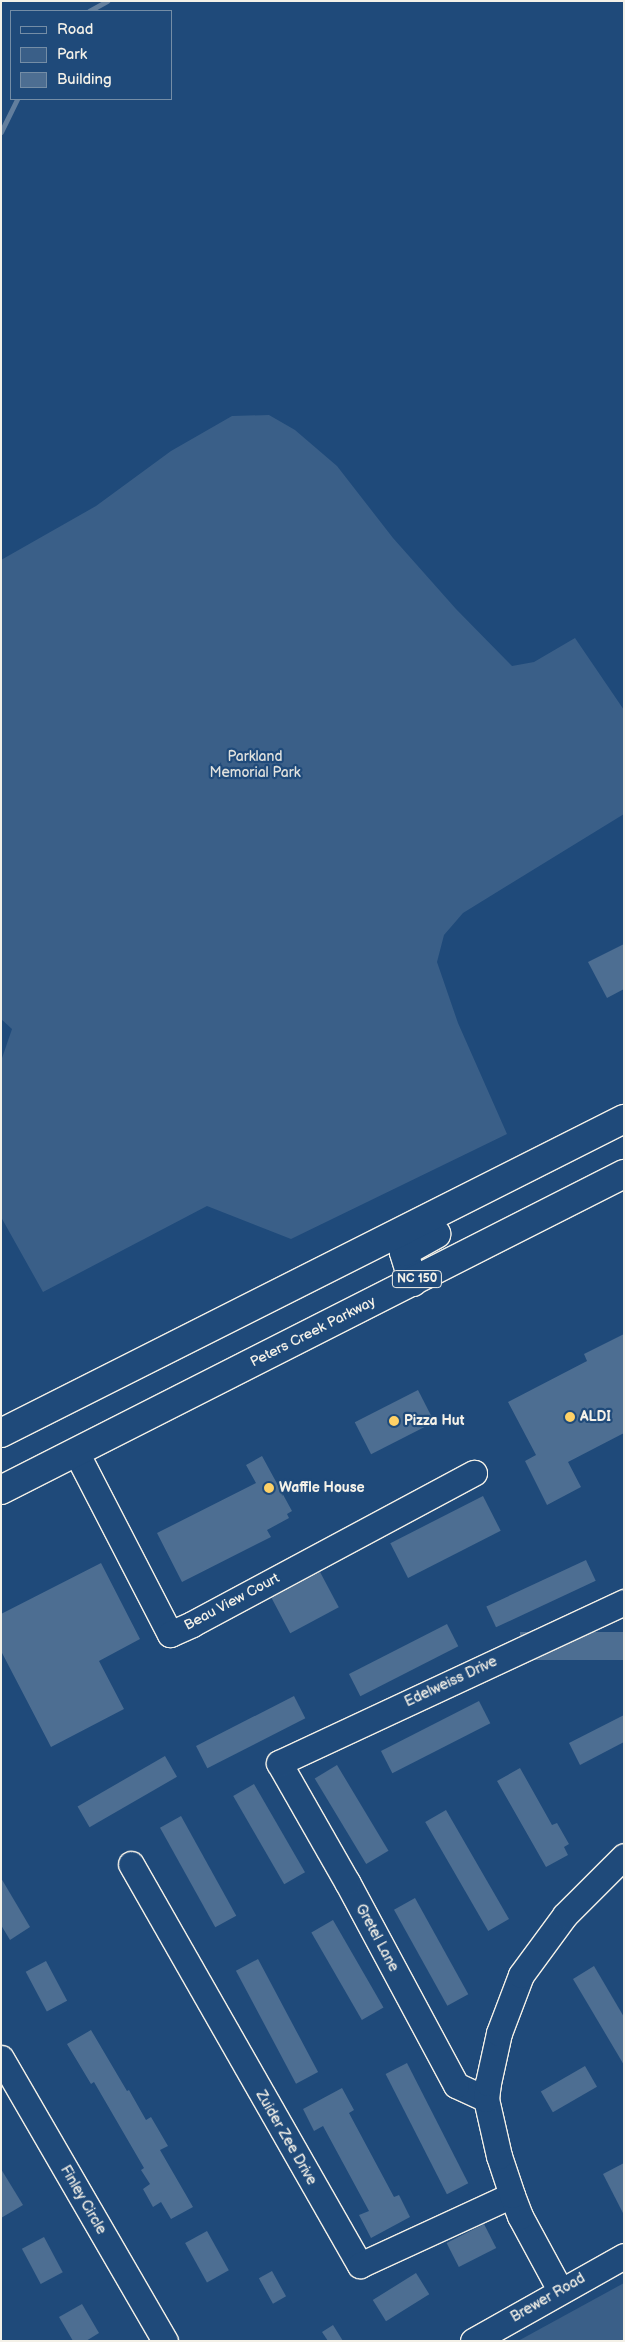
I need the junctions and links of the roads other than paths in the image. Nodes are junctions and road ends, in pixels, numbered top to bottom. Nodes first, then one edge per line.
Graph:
1 (624, 1121) edge
2 (624, 1174) edge
3 (412, 1282) junction
4 (1, 1433) edge
5 (76, 1452) junction
6 (474, 1473) dead end
7 (1, 1490) edge
8 (624, 1602) edge
9 (279, 1763) joint
10 (624, 1856) edge
11 (130, 1864) dead end
12 (1, 2058) edge
13 (486, 2099) junction
14 (512, 2195) junction
15 (624, 2256) edge
16 (560, 2290) junction
17 (165, 2341) edge
18 (473, 2341) edge

1 - 3 main road
1 - 4 main road
2 - 3 main road, Peters Creek Parkway / NC 150
3 - 5 main road, Peters Creek Parkway / NC 150
5 - 6 street, Beau View Court
5 - 7 main road, Peters Creek Parkway / NC 150
8 - 9 street, Edelweiss Drive
9 - 13 street, Gretel Lane
10 - 13 street
11 - 14 street, Zuider Zee Drive
12 - 17 street, Finley Circle
13 - 14 street
14 - 16 street
15 - 16 street, Brewer Road
16 - 18 street, Brewer Road

